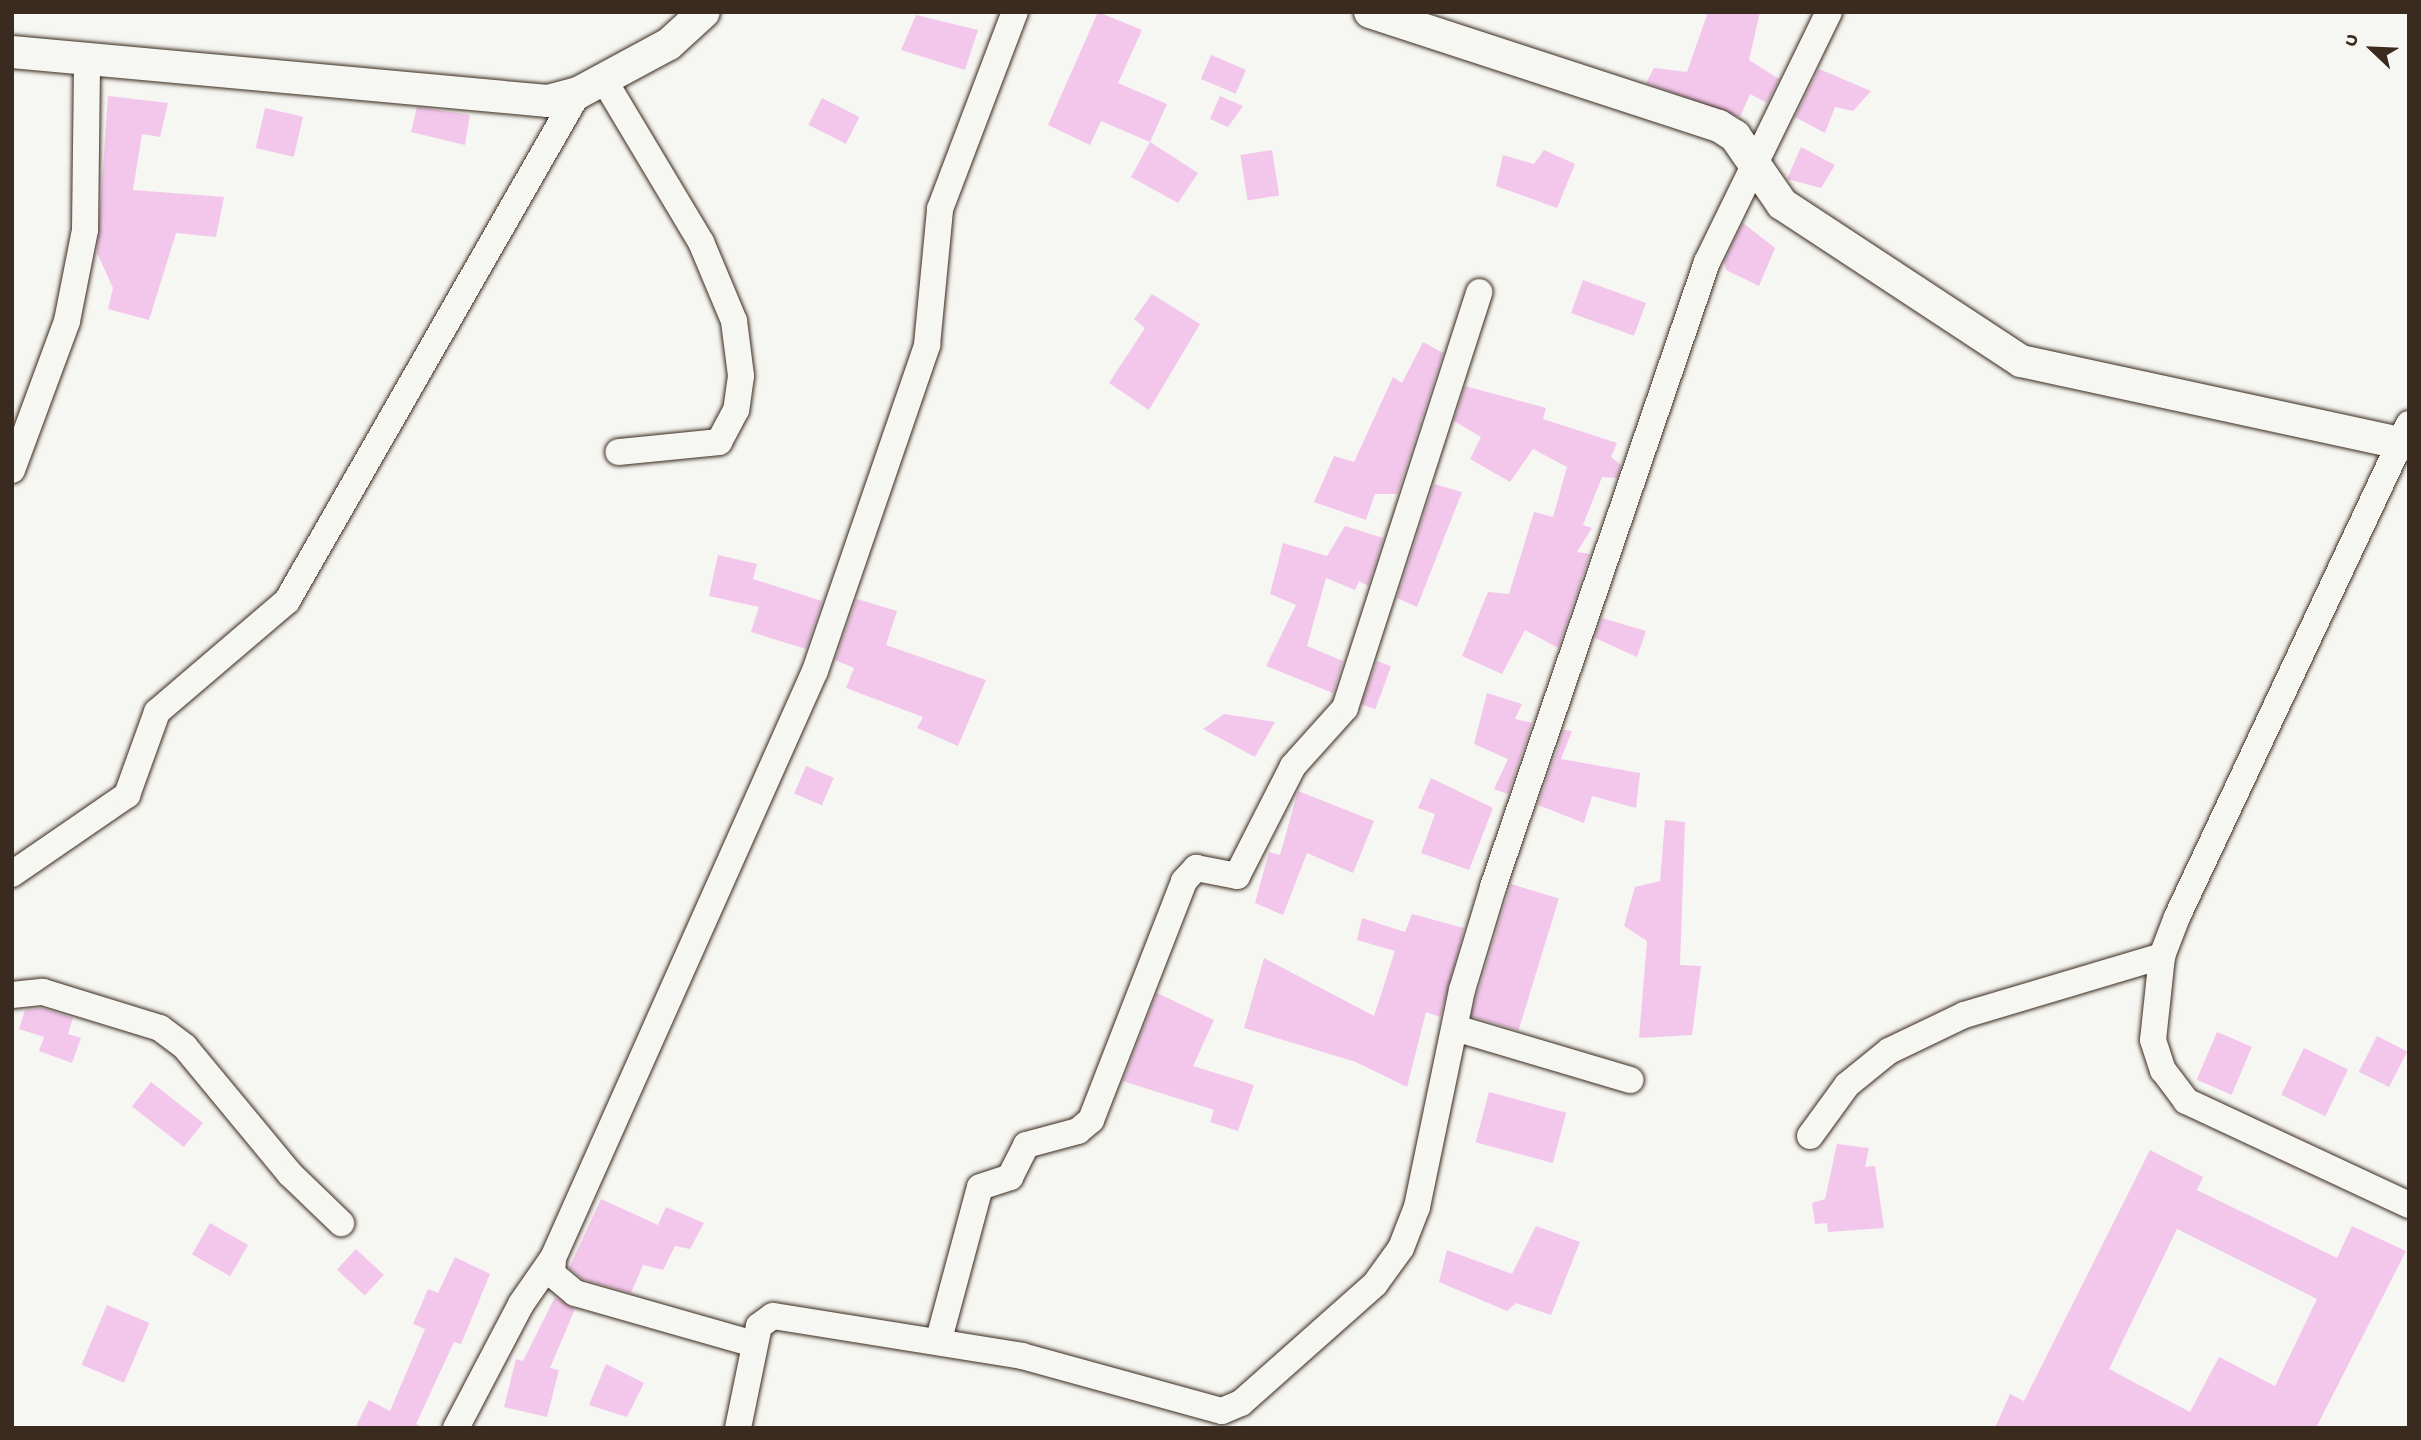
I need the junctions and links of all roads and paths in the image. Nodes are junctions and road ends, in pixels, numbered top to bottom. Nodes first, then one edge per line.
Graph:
1 (704, 12) edge
2 (1016, 12) edge
3 (1370, 12) edge
4 (1829, 12) edge
5 (12, 52) edge
6 (87, 58) junction
7 (591, 86) junction
8 (1753, 160) junction
9 (1479, 292) dead end
10 (2405, 438) edge
11 (618, 452) dead end
12 (12, 470) edge
13 (12, 874) edge
14 (2162, 956) junction
15 (12, 995) edge
16 (1455, 1028) junction
17 (1630, 1080) dead end
18 (1810, 1136) dead end
19 (2409, 1205) edge
20 (341, 1223) dead end
21 (553, 1258) junction
22 (939, 1339) junction
23 (754, 1344) junction
24 (456, 1428) edge
25 (738, 1428) edge

1 - 7 street
2 - 21 street
3 - 8 street
4 - 8 street
5 - 6 street
6 - 7 street
6 - 12 street
7 - 11 street
7 - 13 street
8 - 10 street
8 - 16 street
9 - 22 street
10 - 14 street
14 - 18 street
14 - 19 street
15 - 20 street
16 - 17 street
16 - 22 street
21 - 23 street
21 - 24 street
22 - 23 street
23 - 25 street

